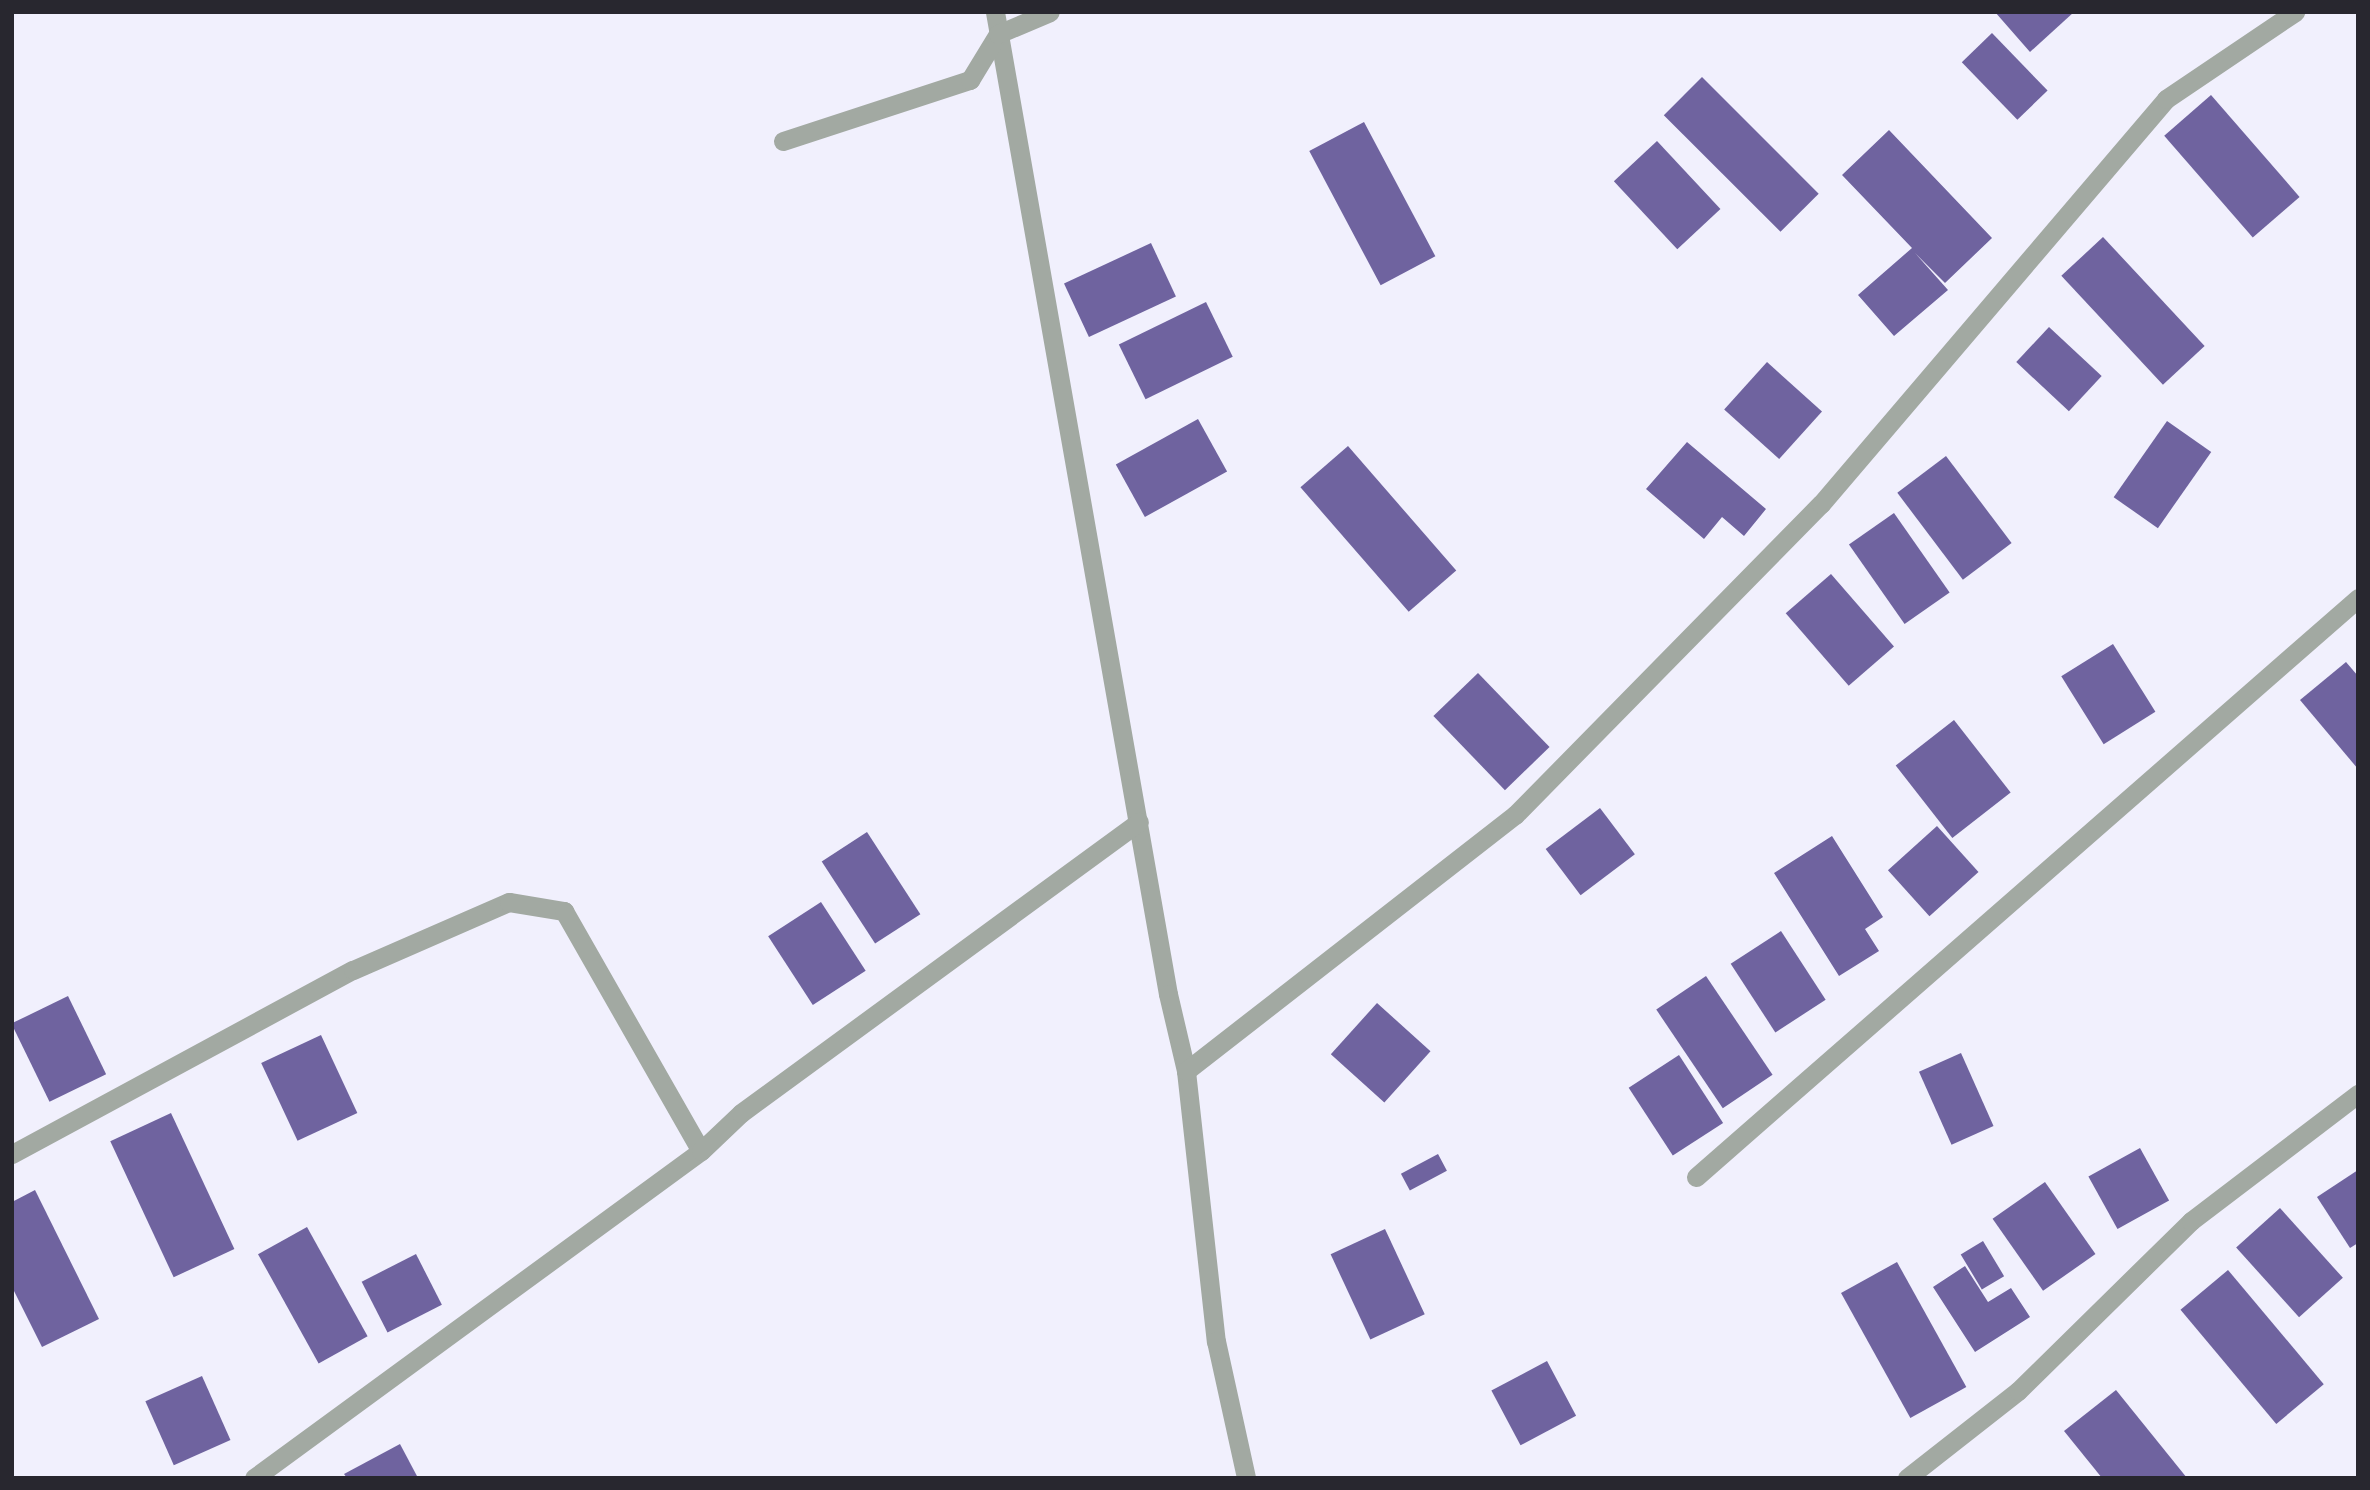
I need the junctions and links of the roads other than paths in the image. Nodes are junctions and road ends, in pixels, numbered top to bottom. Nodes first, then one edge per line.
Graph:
1 (995, 12) edge
2 (1050, 12) edge
3 (2295, 12) edge
4 (998, 34) junction
5 (783, 141) dead end
6 (2358, 598) edge
7 (1139, 822) junction
8 (1186, 1071) junction
9 (2358, 1094) edge
10 (701, 1151) junction
11 (12, 1154) edge
12 (1696, 1177) dead end
13 (254, 1478) edge
14 (1246, 1478) edge
15 (1907, 1478) edge

1 - 4 street
2 - 4 street
3 - 8 street
4 - 5 street
4 - 7 street
6 - 12 street
7 - 8 street
7 - 10 street
8 - 14 street
9 - 15 street
10 - 11 street
10 - 13 street

